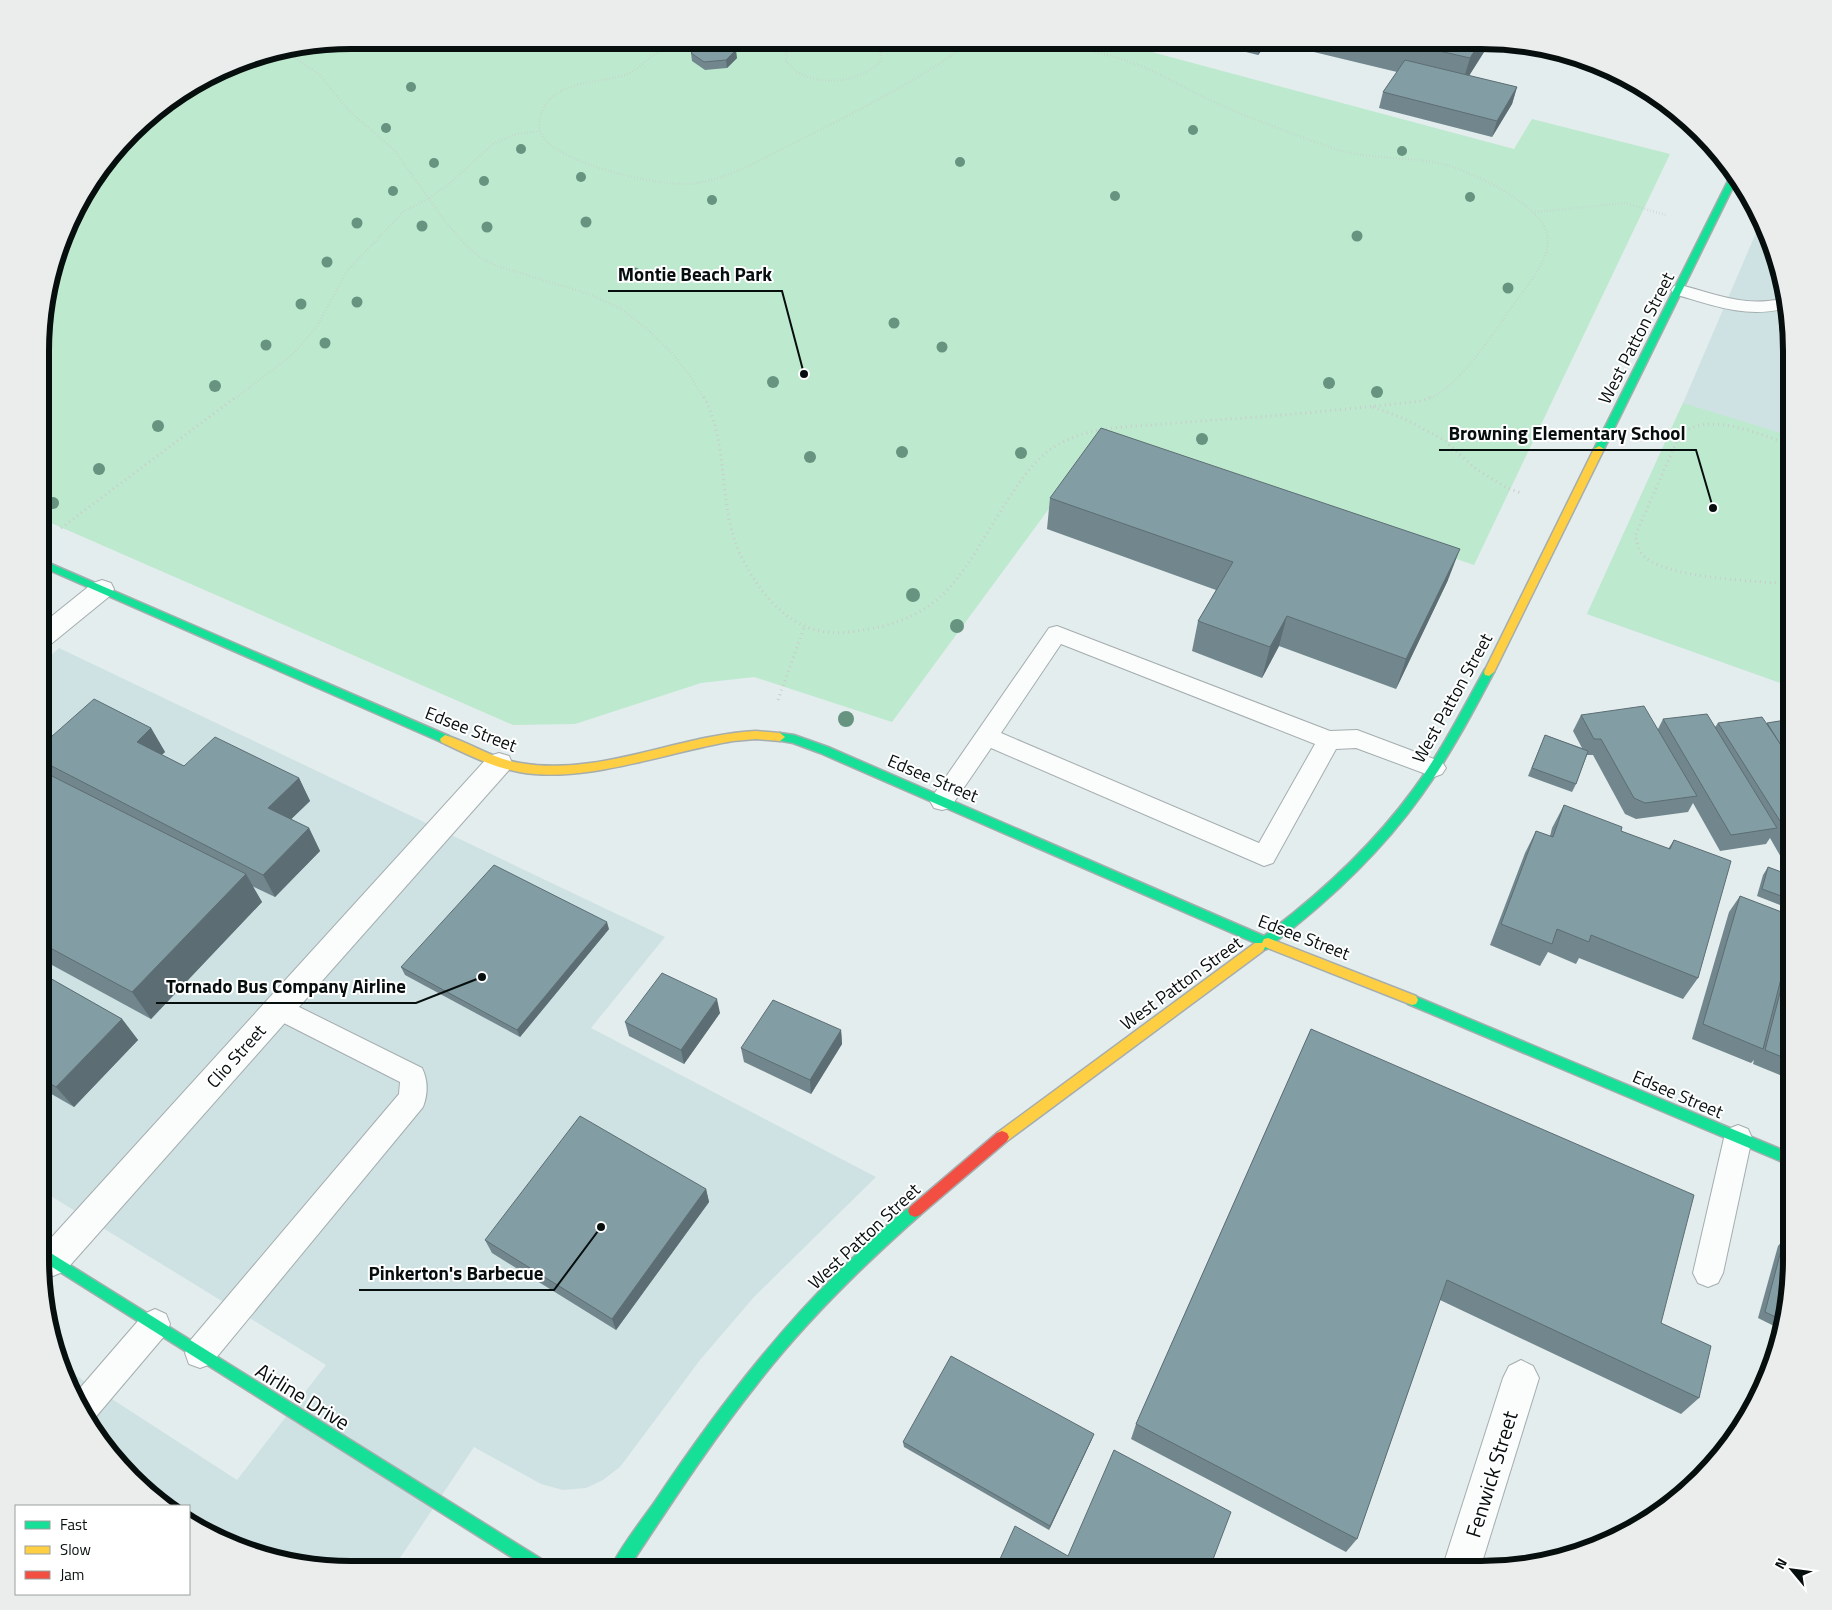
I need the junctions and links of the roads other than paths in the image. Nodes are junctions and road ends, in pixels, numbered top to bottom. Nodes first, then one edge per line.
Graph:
1 (1731, 182) edge
2 (1680, 290) junction
3 (1780, 305) edge
4 (49, 566) edge
5 (102, 589) junction
6 (49, 632) edge
7 (987, 736) junction
8 (1329, 740) junction
9 (499, 763) junction
10 (1434, 768) junction
11 (942, 801) junction
12 (1266, 942) junction
13 (279, 1008) junction
14 (1738, 1138) junction
15 (1783, 1156) edge
16 (49, 1255) edge
17 (49, 1258) edge
18 (1708, 1273) dead end
19 (155, 1324) junction
20 (200, 1353) junction
21 (1521, 1378) dead end
22 (86, 1404) edge
23 (532, 1561) edge
24 (624, 1561) edge
25 (1464, 1561) edge

1 - 2 street, West Patton Street
2 - 3 lane
2 - 10 street, West Patton Street
4 - 5 street, Edsee Street
5 - 6 street
5 - 9 street, Edsee Street
7 - 8 lane
7 - 8 lane
7 - 11 lane
8 - 10 lane
9 - 11 street, Edsee Street
9 - 13 street, Clio Street
10 - 12 street, West Patton Street
11 - 12 street, Edsee Street
12 - 14 street, Edsee Street
12 - 24 street, West Patton Street
13 - 16 street, Clio Street
13 - 20 lane
14 - 15 street, Edsee Street
14 - 18 lane
17 - 19 street, Airline Drive
19 - 20 street, Airline Drive
19 - 22 lane
20 - 23 street, Airline Drive
21 - 25 street, Fenwick Street

